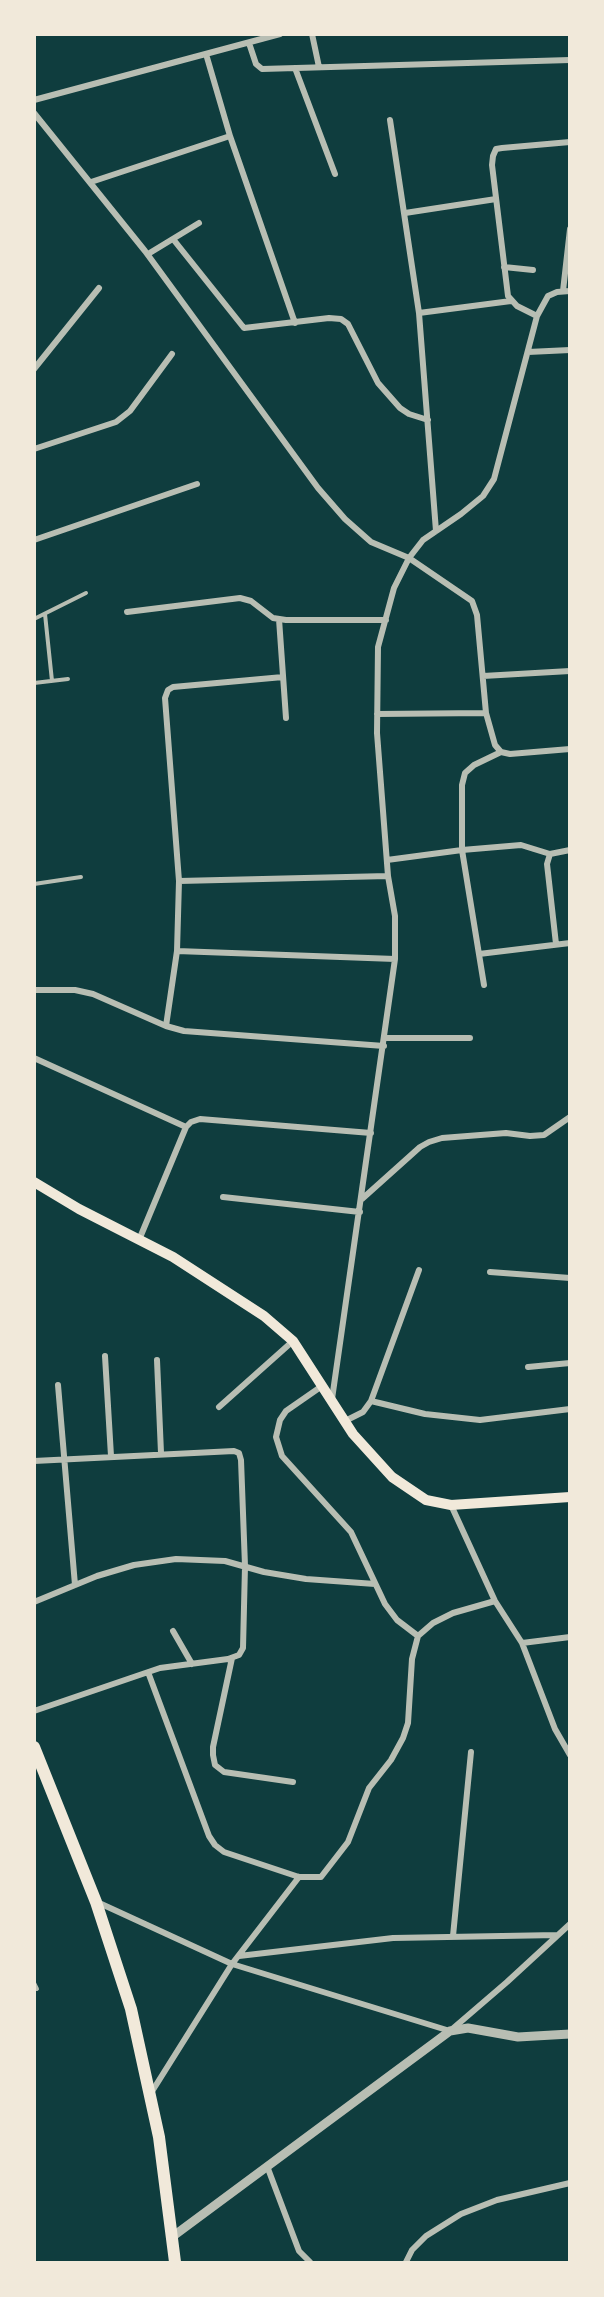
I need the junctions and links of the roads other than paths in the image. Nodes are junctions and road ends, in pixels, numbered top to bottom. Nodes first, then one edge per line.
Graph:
1 (280, 34) edge
2 (312, 34) edge
3 (249, 43) junction
4 (207, 54) junction
5 (570, 60) edge
6 (319, 67) junction
7 (295, 68) junction
8 (34, 100) edge
9 (34, 113) edge
10 (390, 120) dead end
11 (230, 136) junction
12 (570, 142) edge
13 (335, 174) dead end
14 (91, 182) junction
15 (496, 200) junction
16 (405, 213) junction
17 (199, 223) dead end
18 (570, 229) edge
19 (173, 239) junction
20 (148, 254) junction
21 (504, 267) junction
22 (533, 270) dead end
23 (99, 288) dead end
24 (566, 291) edge
25 (511, 301) junction
26 (419, 313) junction
27 (537, 316) junction
28 (295, 322) junction
29 (570, 350) edge
30 (528, 352) junction
31 (172, 354) dead end
32 (34, 369) edge
33 (428, 420) junction
34 (34, 449) edge
35 (197, 484) dead end
36 (436, 531) junction
37 (34, 540) edge
38 (409, 558) junction
39 (86, 593) dead end
40 (127, 612) dead end
41 (45, 614) junction
42 (34, 619) edge
43 (279, 619) junction
44 (386, 620) junction
45 (570, 671) edge
46 (283, 676) junction
47 (483, 676) junction
48 (68, 679) dead end
49 (52, 681) junction
50 (34, 683) edge
51 (486, 713) junction
52 (377, 714) junction
53 (286, 718) dead end
54 (570, 748) edge
55 (501, 752) junction
56 (462, 850) junction
57 (570, 850) edge
58 (549, 854) junction
59 (387, 860) junction
60 (388, 876) junction
61 (81, 877) dead end
62 (179, 881) junction
63 (34, 884) edge
64 (570, 943) edge
65 (556, 944) junction
66 (177, 951) junction
67 (479, 954) junction
68 (395, 960) junction
69 (484, 985) dead end
70 (34, 990) edge
71 (166, 1026) junction
72 (385, 1038) junction
73 (470, 1038) dead end
74 (384, 1046) junction
75 (34, 1058) edge
76 (570, 1117) edge
77 (186, 1127) junction
78 (371, 1133) junction
79 (34, 1182) edge
80 (224, 1197) dead end
81 (362, 1199) junction
82 (360, 1212) junction
83 (139, 1240) junction
84 (419, 1270) dead end
85 (490, 1272) dead end
86 (570, 1278) edge
87 (293, 1341) junction
88 (105, 1356) dead end
89 (157, 1360) dead end
90 (570, 1363) edge
91 (528, 1367) dead end
92 (58, 1385) dead end
93 (322, 1386) junction
94 (371, 1401) junction
95 (332, 1402) junction
96 (219, 1407) dead end
97 (570, 1409) edge
98 (345, 1421) junction
99 (161, 1453) junction
100 (111, 1456) junction
101 (63, 1459) junction
102 (34, 1461) edge
103 (570, 1497) edge
104 (451, 1505) junction
105 (245, 1566) junction
106 (375, 1584) junction
107 (75, 1585) junction
108 (495, 1601) junction
109 (34, 1602) edge
110 (173, 1631) dead end
111 (418, 1636) junction
112 (570, 1637) edge
113 (522, 1643) junction
114 (232, 1658) junction
115 (192, 1664) junction
116 (148, 1672) junction
117 (34, 1711) edge
118 (34, 1747) edge
119 (471, 1752) dead end
120 (570, 1755) edge
121 (292, 1782) dead end
122 (299, 1877) junction
123 (96, 1902) junction
124 (570, 1924) edge
125 (558, 1935) junction
126 (453, 1936) junction
127 (239, 1956) junction
128 (232, 1964) junction
129 (34, 1983) edge
130 (37, 1989) dead end
131 (450, 2031) junction
132 (570, 2034) edge
133 (150, 2094) junction
134 (267, 2166) junction
135 (570, 2183) edge
136 (172, 2237) junction
137 (175, 2262) edge
138 (310, 2262) edge
139 (406, 2262) edge

1 - 3 street
2 - 6 street
3 - 4 street
3 - 7 street
4 - 8 street
4 - 11 street
5 - 6 street
6 - 7 street
7 - 13 street
9 - 14 street
10 - 16 street
11 - 14 street
11 - 28 street
12 - 15 street
14 - 20 street
15 - 16 street
15 - 21 street
16 - 26 street
17 - 19 street
18 - 24 street
19 - 20 street
19 - 28 street
20 - 38 street
21 - 22 street
21 - 25 street
23 - 32 street
24 - 27 street
25 - 26 street
25 - 27 street
26 - 33 street
27 - 30 street
28 - 33 street
29 - 30 street
30 - 36 street
31 - 34 street
33 - 36 street
35 - 37 street
36 - 38 street
38 - 44 street
38 - 47 street
39 - 41 lane
40 - 43 street
41 - 42 lane
41 - 49 lane
43 - 44 street
43 - 46 street
44 - 52 street
45 - 47 street
46 - 53 street
46 - 62 street
47 - 51 street
48 - 49 lane
49 - 50 lane
51 - 52 street
51 - 55 street
52 - 59 street
54 - 55 street
55 - 56 street
56 - 58 street
56 - 59 street
56 - 67 street
57 - 58 street
58 - 65 street
59 - 60 street
60 - 62 street
60 - 68 street
61 - 63 lane
62 - 66 street
64 - 65 street
65 - 67 street
66 - 68 street
66 - 71 street
67 - 69 street
68 - 72 street
70 - 71 street
71 - 74 street
72 - 73 street
72 - 74 street
74 - 78 street
75 - 77 street
76 - 81 street
77 - 78 street
77 - 83 street
78 - 81 street
79 - 83 main road
80 - 82 street
81 - 82 street
82 - 95 street
83 - 87 main road
84 - 94 street
85 - 86 street
87 - 93 main road
87 - 96 street
88 - 100 street
89 - 99 street
90 - 91 street
92 - 101 street
93 - 95 main road
93 - 106 street
94 - 97 street
94 - 98 street
95 - 98 main road
98 - 104 main road
99 - 100 street
99 - 105 street
100 - 101 street
101 - 102 street
101 - 107 street
103 - 104 main road
104 - 108 street
105 - 106 street
105 - 107 street
105 - 114 street
106 - 111 street
107 - 109 street
108 - 111 street
108 - 113 street
110 - 115 street
111 - 122 street
112 - 113 street
113 - 120 street
114 - 115 street
114 - 121 street
115 - 116 street
116 - 117 street
116 - 122 street
118 - 123 main road
119 - 126 street
122 - 127 street
123 - 128 street
123 - 133 main road
124 - 125 street
125 - 126 street
125 - 131 street
126 - 127 street
127 - 128 street
128 - 131 street
128 - 133 street
129 - 130 lane
131 - 132 street
131 - 134 street
133 - 136 main road
134 - 136 street
134 - 138 street
135 - 139 street
136 - 137 main road

